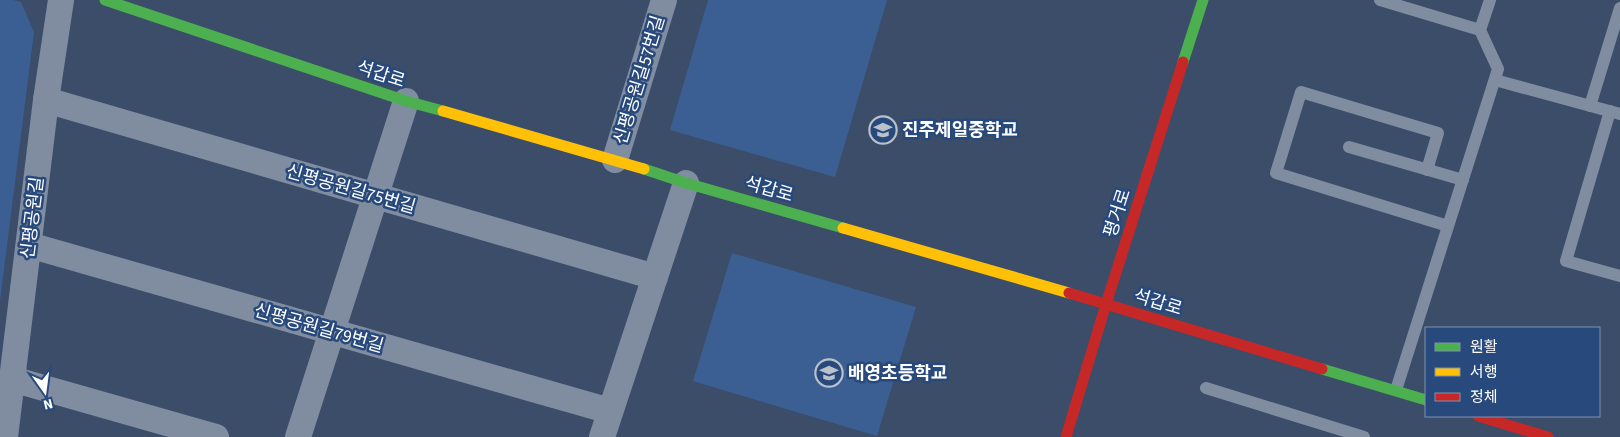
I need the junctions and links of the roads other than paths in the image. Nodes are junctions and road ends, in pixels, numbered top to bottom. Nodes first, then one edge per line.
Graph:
1 (62, 0) edge
2 (105, 0) edge
3 (664, 0) edge
4 (1203, 0) edge
5 (1380, 0) edge
6 (1490, 0) edge
7 (1620, 8) edge
8 (1480, 30) junction
9 (1495, 80) junction
10 (46, 100) junction
11 (406, 101) junction
12 (1590, 106) junction
13 (1615, 112) edge
14 (1348, 147) dead end
15 (615, 160) junction
16 (1427, 170) junction
17 (1463, 180) junction
18 (686, 183) junction
19 (375, 196) junction
20 (1448, 226) junction
21 (29, 245) junction
22 (1620, 276) edge
23 (655, 277) junction
24 (1106, 304) junction
25 (332, 331) junction
26 (12, 379) junction
27 (1206, 388) dead end
28 (1396, 390) junction
29 (1425, 400) edge
30 (610, 411) junction
31 (1481, 417) edge
32 (5, 437) edge
33 (216, 437) edge
34 (298, 437) edge
35 (602, 437) edge
36 (1066, 437) edge
37 (1364, 437) edge
38 (1548, 437) edge

1 - 10 street, 신평공원길
2 - 11 street, 석갑로
3 - 15 street, 신평공원길57번길
4 - 24 street, 평거로
5 - 8 lane
6 - 8 lane
7 - 12 lane
8 - 9 lane
9 - 12 lane
9 - 17 lane
10 - 19 street, 신평공원길75번길
10 - 21 street, 신평공원길
11 - 15 street, 석갑로
11 - 19 street
12 - 13 lane
13 - 22 lane
14 - 16 lane
15 - 18 street, 석갑로
16 - 17 lane
16 - 20 lane
17 - 20 lane
18 - 23 street
18 - 24 street, 석갑로
19 - 23 street, 신평공원길75번길
19 - 25 street
20 - 28 lane
21 - 25 street, 신평공원길79번길
21 - 26 street, 신평공원길
23 - 30 street
24 - 28 street, 석갑로
24 - 36 street, 평거로
25 - 30 street, 신평공원길79번길
25 - 34 street
26 - 32 street, 신평공원길
26 - 33 street
27 - 37 lane
28 - 29 street, 석갑로
30 - 35 street
31 - 38 street

